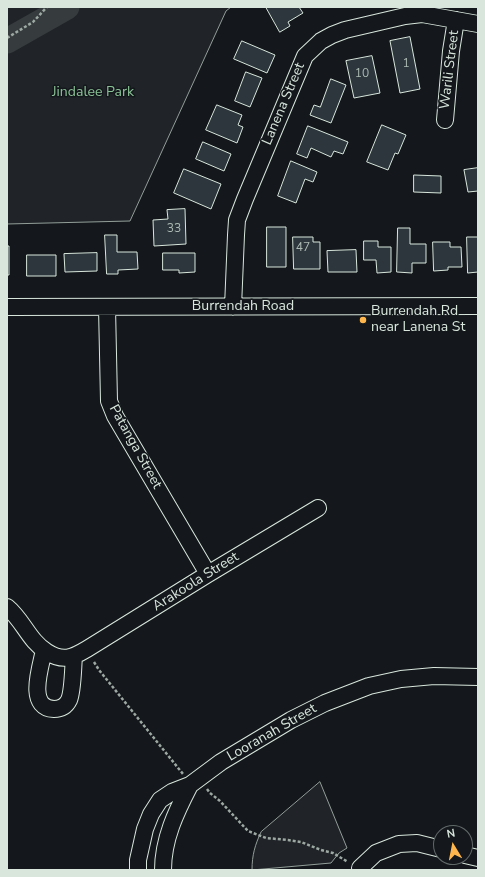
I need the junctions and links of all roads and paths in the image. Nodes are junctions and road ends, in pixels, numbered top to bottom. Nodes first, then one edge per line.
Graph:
1 (47, 7) edge
2 (456, 20) junction
3 (478, 24) edge
4 (7, 38) edge
5 (444, 120) dead end
6 (478, 306) edge
7 (7, 307) edge
8 (106, 307) junction
9 (233, 307) junction
10 (318, 508) dead end
11 (208, 574) junction
12 (7, 607) edge
13 (44, 650) junction
14 (81, 653) junction
15 (478, 677) edge
16 (186, 779) junction
17 (207, 789) dead end
18 (433, 847) edge
19 (360, 868) joint
20 (138, 870) edge
21 (164, 870) edge

1 - 4 path
2 - 3 street, Lanena Street
2 - 5 street, Warili Street
2 - 9 street, Lanena Street
6 - 9 street, Burrendah Road
7 - 8 street, Burrendah Road
8 - 9 street, Burrendah Road
8 - 11 street, Patanga Street
10 - 11 street, Arakoola Street
11 - 14 street, Arakoola Street
12 - 13 street
13 - 14 street
13 - 14 street
14 - 16 path
15 - 16 street, Looranah Street
16 - 20 street, Looranah Street
16 - 21 street, Looranah Street
17 - 19 path
18 - 19 street

